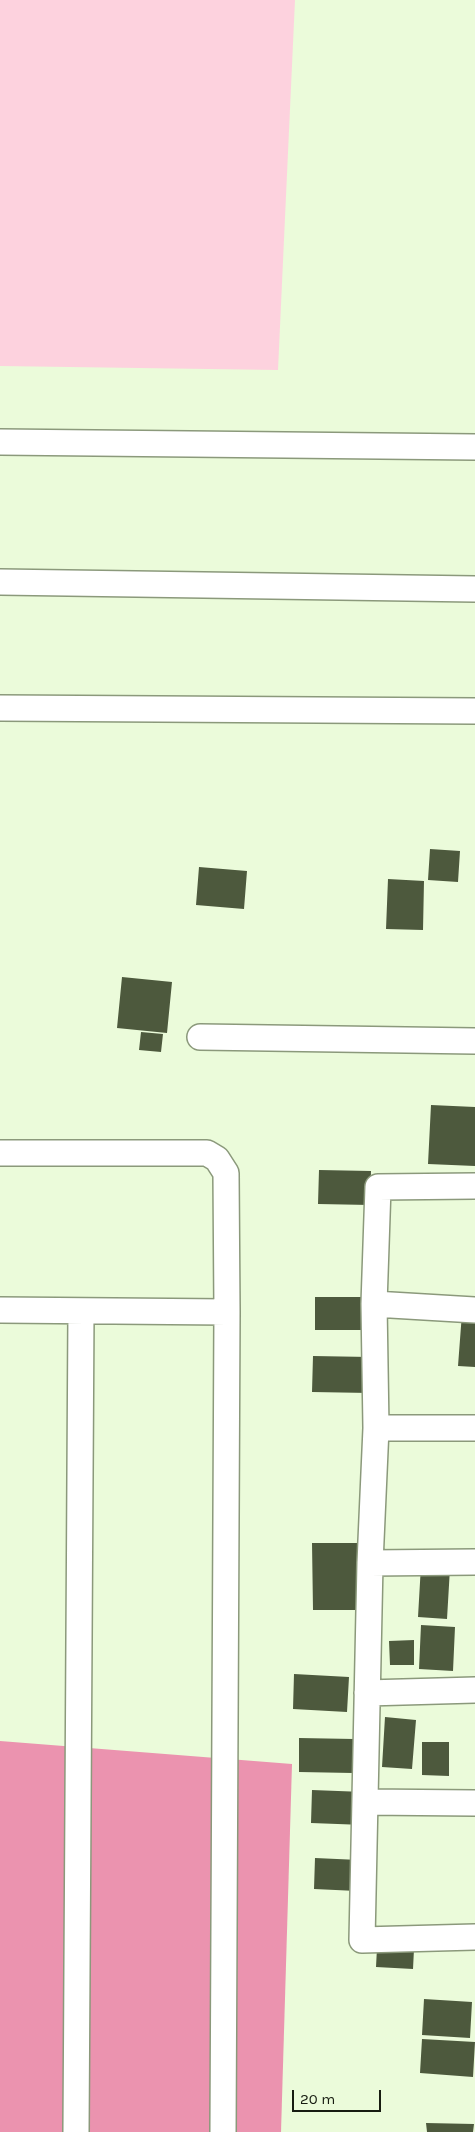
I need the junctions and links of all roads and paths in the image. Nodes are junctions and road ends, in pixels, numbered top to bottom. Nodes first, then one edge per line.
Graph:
1 (0, 442) edge
2 (475, 446) edge
3 (0, 582) edge
4 (475, 589) edge
5 (0, 708) edge
6 (475, 712) edge
7 (200, 1037) dead end
8 (475, 1041) edge
9 (0, 1153) edge
10 (475, 1186) edge
11 (374, 1304) junction
12 (0, 1310) edge
13 (81, 1310) junction
14 (475, 1310) edge
15 (227, 1312) junction
16 (376, 1428) junction
17 (475, 1428) edge
18 (475, 1562) edge
19 (370, 1563) junction
20 (475, 1690) edge
21 (367, 1693) junction
22 (365, 1802) junction
23 (475, 1803) edge
24 (475, 1937) edge
25 (76, 2132) edge
26 (224, 2132) edge

1 - 2 street
3 - 4 street
5 - 6 street
7 - 8 street
9 - 15 street
10 - 11 street
11 - 14 street
11 - 16 street
12 - 13 street
13 - 15 street
13 - 25 street
15 - 26 street
16 - 17 street
16 - 19 street
18 - 19 street
19 - 21 street
20 - 21 street
21 - 22 street
22 - 23 street
22 - 24 street

